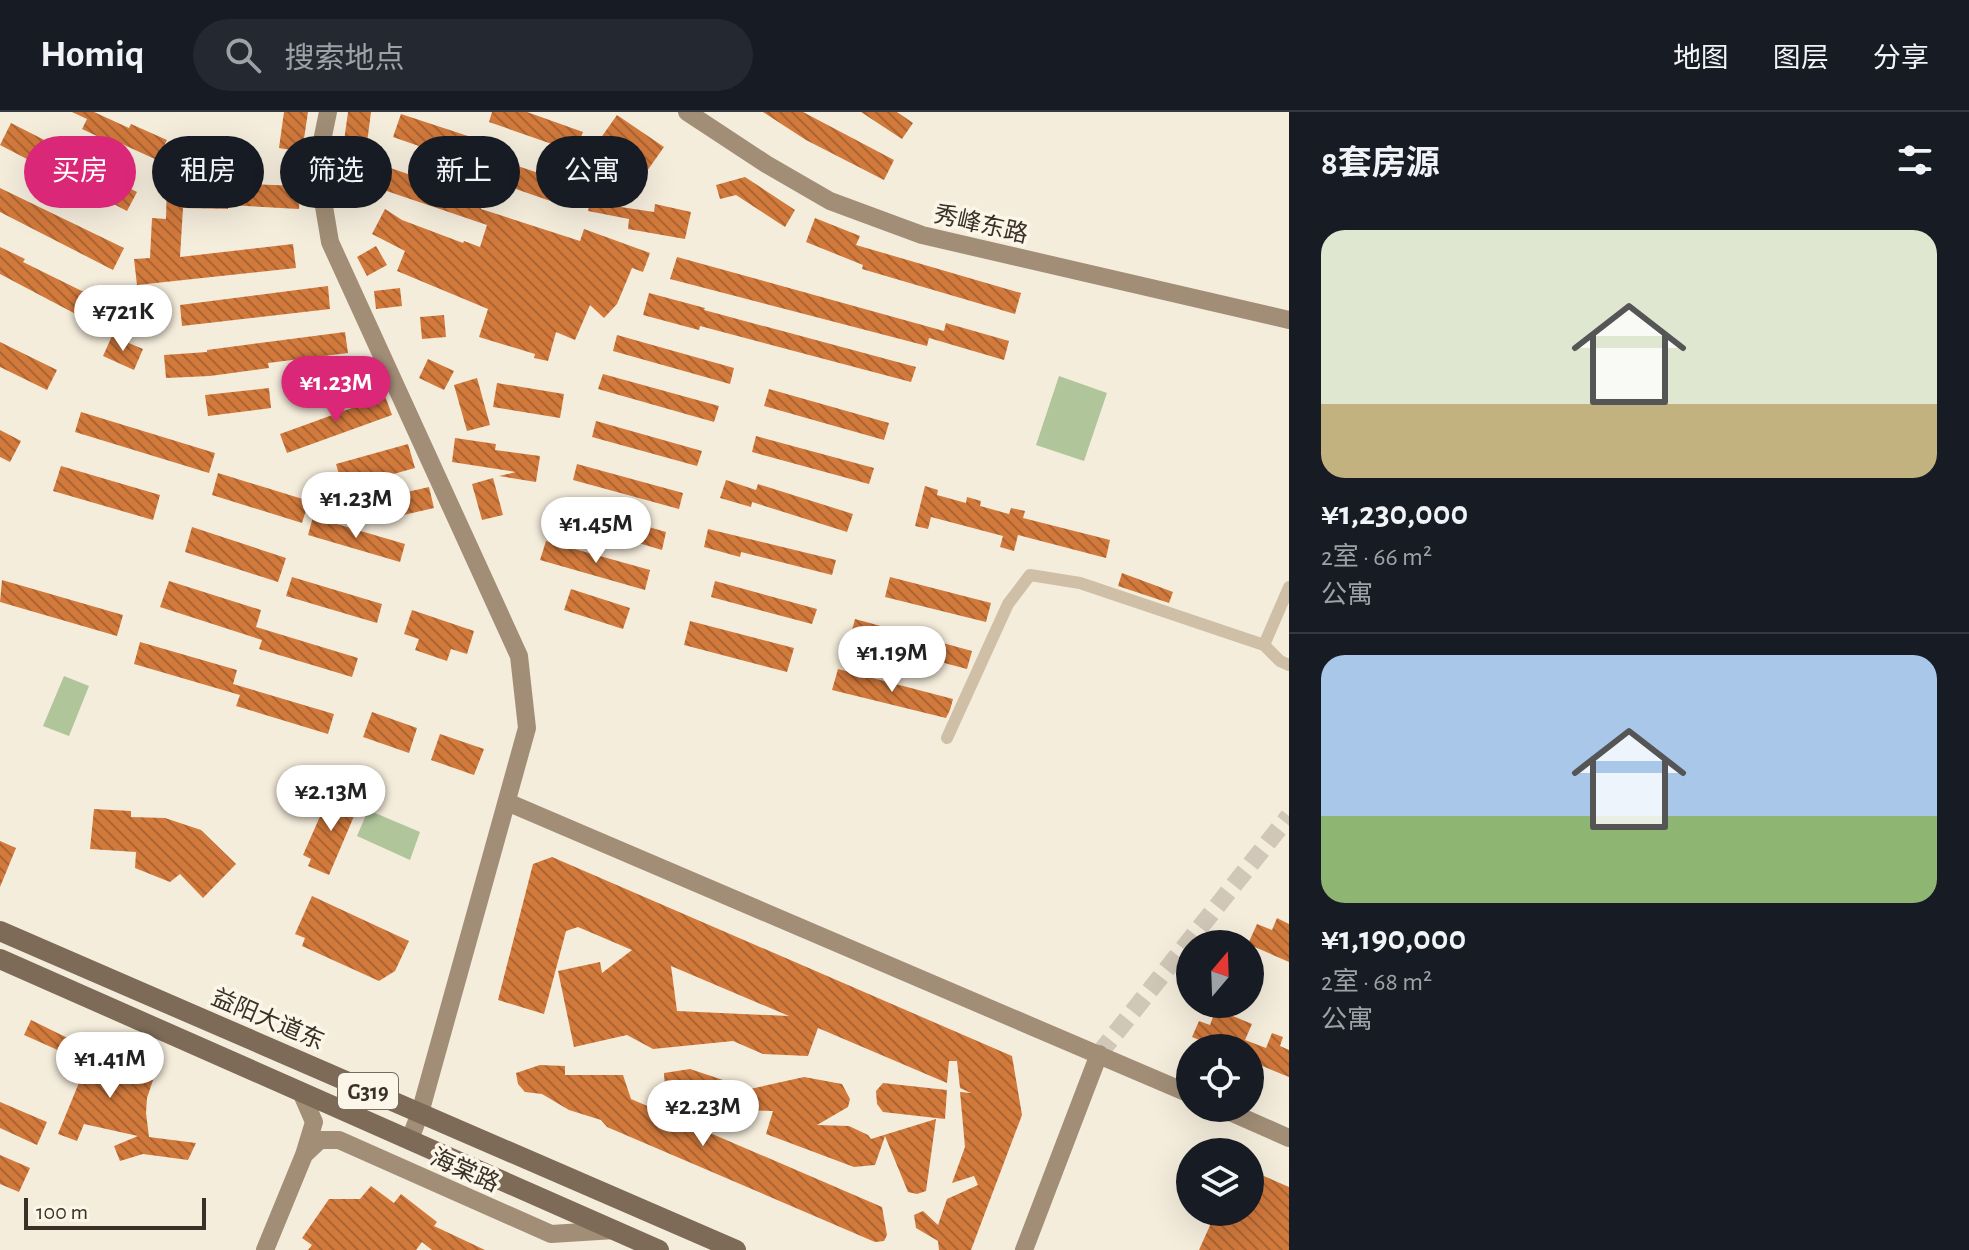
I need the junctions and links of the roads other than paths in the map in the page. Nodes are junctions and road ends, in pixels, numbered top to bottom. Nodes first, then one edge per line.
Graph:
1 (328, 112) edge
2 (687, 112) edge
3 (1289, 320) edge
4 (1289, 587) edge
5 (1264, 645) junction
6 (1289, 665) edge
7 (947, 738) dead end
8 (507, 802) junction
9 (0, 931) edge
10 (0, 959) edge
11 (1099, 1054) junction
12 (1176, 1088) edge
13 (301, 1092) junction
14 (420, 1113) junction
15 (1253, 1122) edge
16 (1289, 1138) edge
17 (410, 1139) junction
18 (304, 1155) junction
19 (615, 1230) junction
20 (265, 1250) edge
21 (659, 1250) edge
22 (736, 1250) edge
23 (1024, 1250) edge

1 - 8 street
2 - 3 street, 秀峰东路
4 - 5 street
5 - 6 street
5 - 7 street
8 - 11 street
8 - 14 street
9 - 14 main road, 益阳大道东 / G319
10 - 13 main road, G319
11 - 12 street
11 - 23 street
13 - 17 main road, G319
13 - 18 street
14 - 17 street
14 - 22 main road, 益阳大道东 / G319
15 - 16 street
17 - 19 main road, G319
18 - 19 street, 海棠路
18 - 20 street
19 - 21 main road, G319

